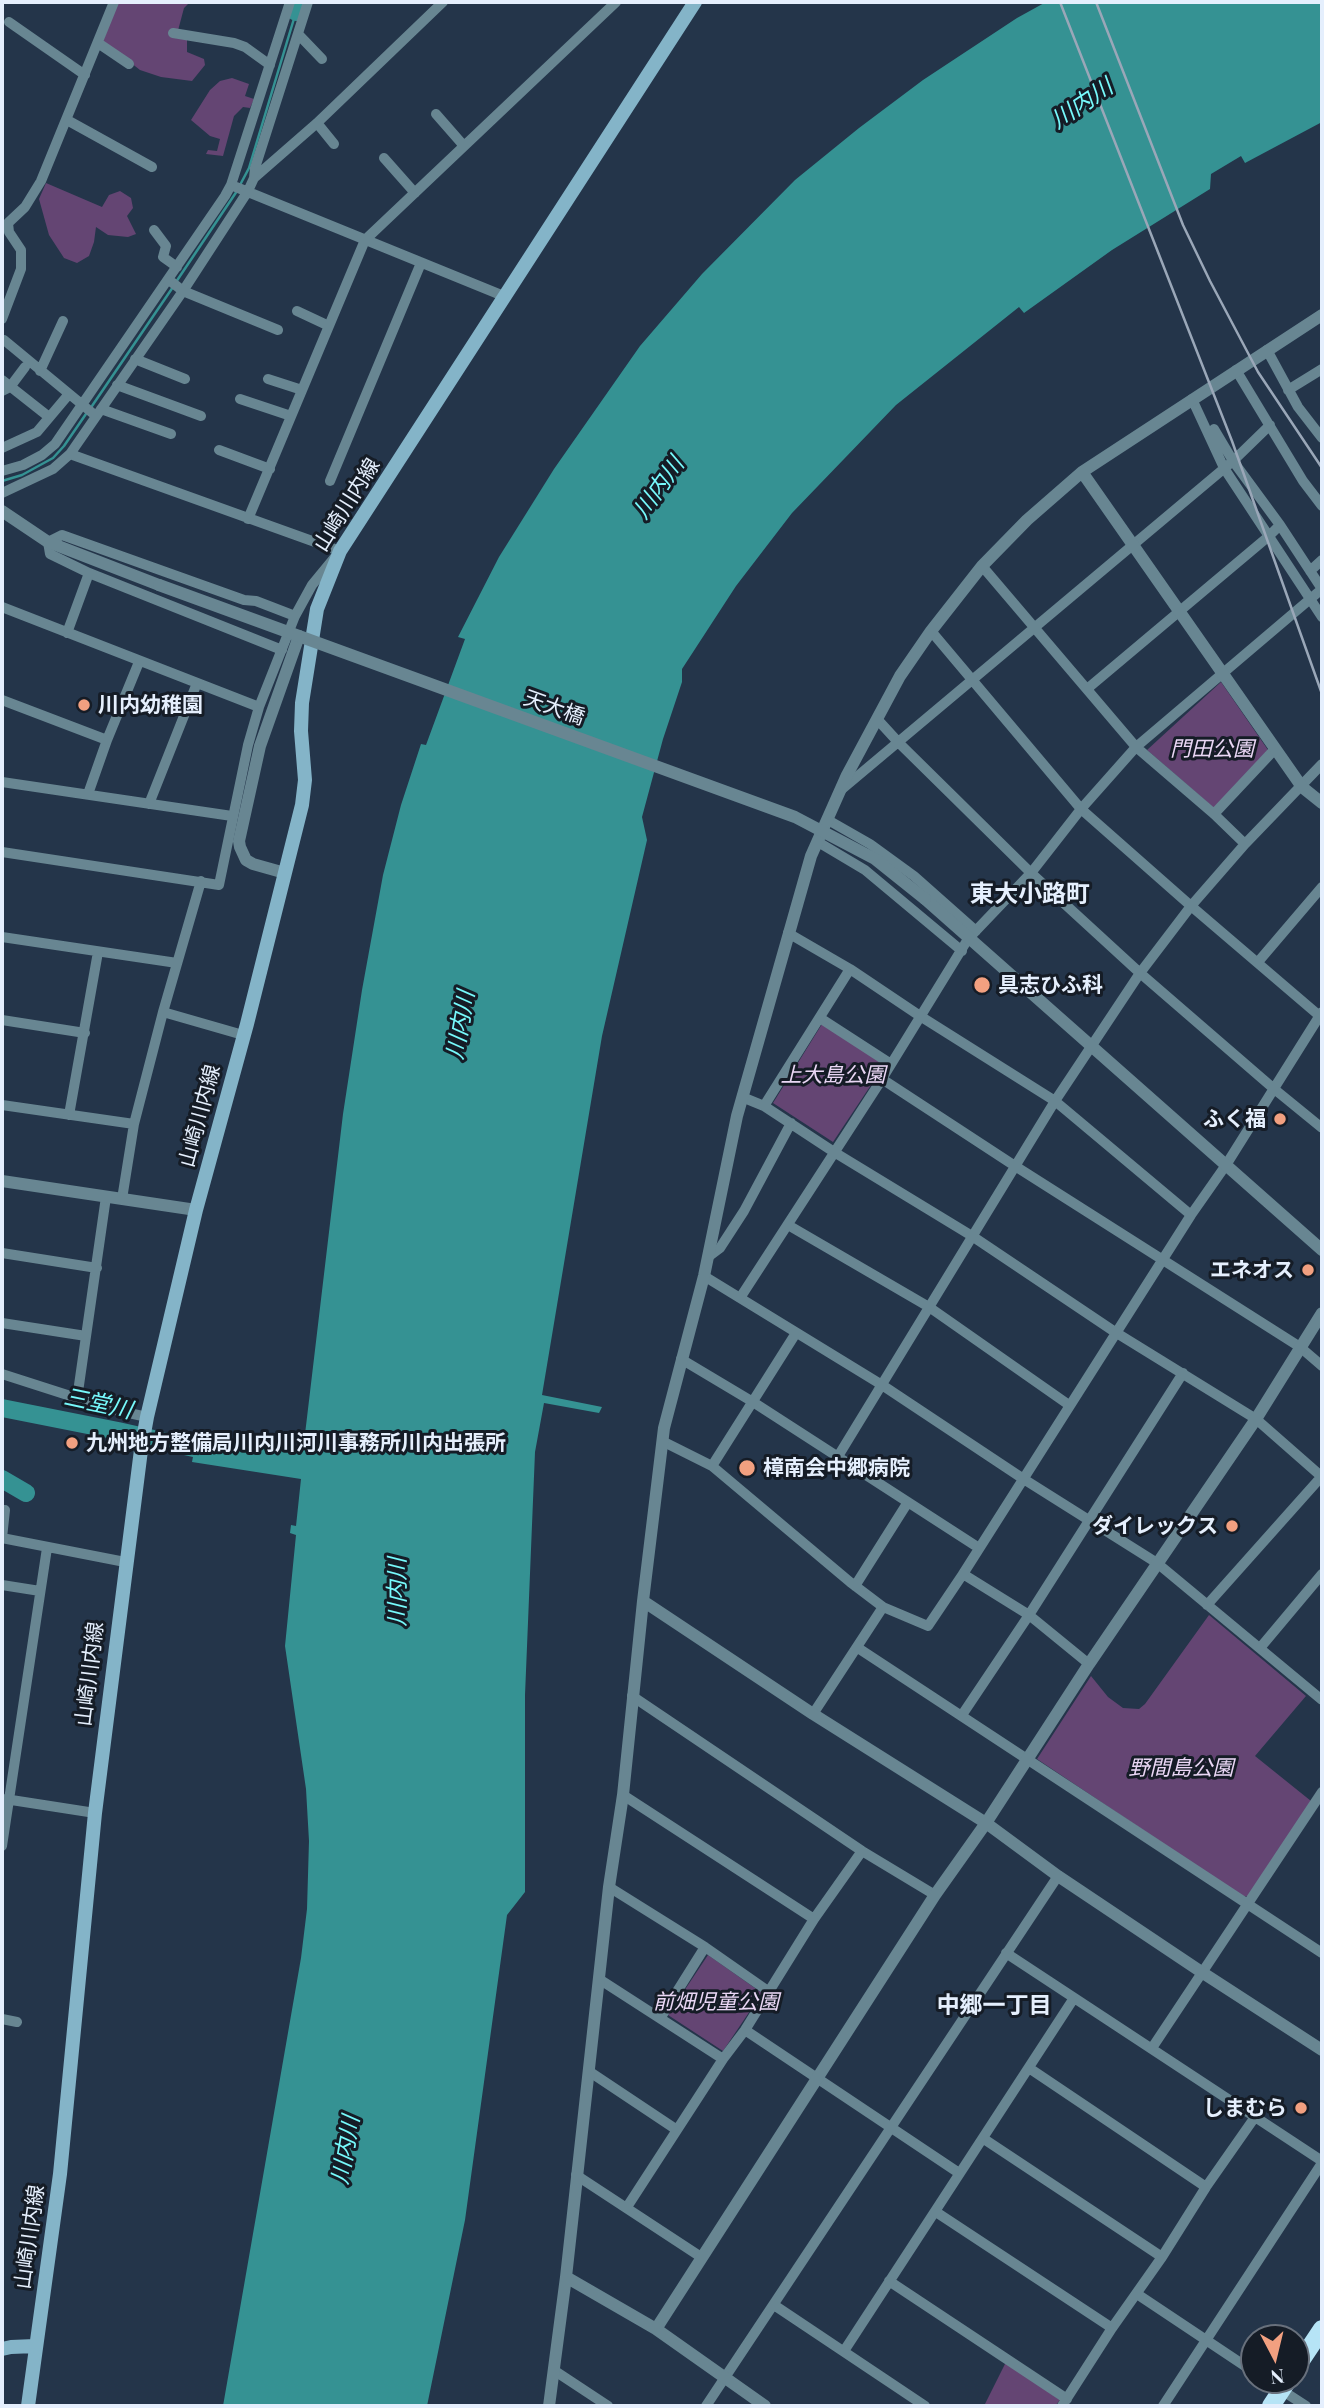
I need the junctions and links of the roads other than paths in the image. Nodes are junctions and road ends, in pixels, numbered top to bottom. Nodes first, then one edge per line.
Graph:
1 (114, 2) edge
2 (290, 2) edge
3 (308, 2) edge
4 (443, 2) edge
5 (616, 2) edge
6 (695, 2) edge
7 (9, 22) dead end
8 (173, 33) dead end
9 (298, 34) junction
10 (98, 43) junction
11 (322, 60) dead end
12 (129, 64) dead end
13 (270, 65) junction
14 (85, 75) junction
15 (436, 114) dead end
16 (67, 120) junction
17 (317, 122) junction
18 (334, 144) dead end
19 (464, 146) junction
20 (384, 158) dead end
21 (152, 167) dead end
22 (254, 178) junction
23 (231, 186) junction
24 (247, 190) junction
25 (415, 193) junction
26 (154, 230) dead end
27 (365, 240) junction
28 (421, 263) junction
29 (177, 267) junction
30 (169, 280) junction
31 (183, 291) junction
32 (506, 297) junction
33 (297, 311) dead end
34 (1322, 315) edge
35 (2, 319) edge
36 (63, 321) dead end
37 (329, 326) junction
38 (278, 330) dead end
39 (4, 340) dead end
40 (1267, 350) junction
41 (135, 359) junction
42 (25, 367) dead end
43 (1322, 369) edge
44 (40, 370) junction
45 (1236, 370) junction
46 (185, 379) dead end
47 (268, 379) dead end
48 (117, 385) junction
49 (5, 386) edge
50 (302, 390) junction
51 (1288, 390) junction
52 (69, 394) junction
53 (240, 399) dead end
54 (1192, 399) junction
55 (83, 406) junction
56 (99, 413) junction
57 (201, 416) dead end
58 (291, 416) junction
59 (49, 417) junction
60 (1270, 425) junction
61 (171, 434) dead end
62 (1322, 438) edge
63 (2, 448) edge
64 (219, 450) dead end
65 (70, 454) junction
66 (1228, 464) junction
67 (270, 468) junction
68 (2, 471) edge
69 (1082, 472) junction
70 (330, 481) dead end
71 (2, 493) edge
72 (1322, 506) edge
73 (2, 512) edge
74 (248, 519) junction
75 (1280, 525) junction
76 (1269, 536) junction
77 (48, 542) junction
78 (1132, 546) junction
79 (340, 551) junction
80 (1322, 560) edge
81 (982, 566) junction
82 (1310, 571) junction
83 (89, 573) junction
84 (1322, 589) edge
85 (1311, 600) junction
86 (2, 607) edge
87 (1179, 612) junction
88 (295, 616) junction
89 (1322, 617) edge
90 (1034, 627) junction
91 (931, 631) junction
92 (67, 633) junction
93 (299, 636) junction
94 (282, 650) junction
95 (139, 662) junction
96 (1221, 674) junction
97 (974, 679) junction
98 (197, 683) junction
99 (1087, 689) junction
100 (2, 700) edge
101 (260, 707) junction
102 (877, 719) junction
103 (107, 740) junction
104 (899, 743) junction
105 (1136, 747) junction
106 (1275, 749) junction
107 (1322, 764) edge
108 (2, 782) edge
109 (1302, 787) junction
110 (841, 790) junction
111 (88, 794) junction
112 (1322, 803) edge
113 (149, 804) junction
114 (1082, 809) junction
115 (1214, 814) junction
116 (232, 816) junction
117 (828, 820) junction
118 (818, 842) junction
119 (1245, 844) junction
120 (2, 852) edge
121 (285, 873) junction
122 (1031, 873) junction
123 (201, 881) junction
124 (1322, 887) edge
125 (1191, 906) junction
126 (788, 933) junction
127 (2, 937) edge
128 (968, 940) junction
129 (98, 951) junction
130 (1258, 961) junction
131 (177, 963) junction
132 (850, 969) junction
133 (1140, 973) junction
134 (163, 1012) junction
135 (1321, 1015) edge
136 (920, 1016) junction
137 (820, 1018) junction
138 (2, 1020) edge
139 (85, 1033) junction
140 (243, 1035) junction
141 (1090, 1047) junction
142 (891, 1063) junction
143 (882, 1079) junction
144 (1273, 1088) junction
145 (742, 1097) junction
146 (1055, 1101) junction
147 (2, 1105) edge
148 (764, 1106) junction
149 (69, 1115) junction
150 (791, 1123) junction
151 (134, 1124) junction
152 (1322, 1128) edge
153 (834, 1152) junction
154 (1226, 1165) junction
155 (1015, 1166) junction
156 (2, 1181) edge
157 (106, 1197) junction
158 (122, 1199) junction
159 (196, 1210) junction
160 (1191, 1215) junction
161 (788, 1224) junction
162 (972, 1236) junction
163 (1322, 1250) edge
164 (2, 1253) edge
165 (708, 1257) junction
166 (1164, 1260) junction
167 (97, 1268) junction
168 (704, 1276) junction
169 (740, 1298) junction
170 (929, 1307) junction
171 (1322, 1313) edge
172 (2, 1322) edge
173 (1115, 1332) junction
174 (796, 1333) junction
175 (86, 1336) junction
176 (1300, 1347) junction
177 (681, 1359) junction
178 (1322, 1366) edge
179 (1183, 1373) junction
180 (2, 1374) edge
181 (882, 1385) junction
182 (77, 1398) junction
183 (753, 1402) junction
184 (1069, 1405) junction
185 (147, 1417) junction
186 (1256, 1419) junction
187 (664, 1443) junction
188 (837, 1458) junction
189 (712, 1466) junction
190 (1322, 1477) edge
191 (1022, 1478) junction
192 (908, 1502) junction
193 (2, 1510) edge
194 (1091, 1519) junction
195 (47, 1548) junction
196 (979, 1548) junction
197 (125, 1562) junction
198 (1157, 1563) junction
199 (963, 1574) junction
200 (1320, 1582) edge
201 (2, 1585) edge
202 (855, 1586) junction
203 (40, 1591) junction
204 (643, 1601) junction
205 (1207, 1605) junction
206 (883, 1607) junction
207 (1029, 1615) junction
208 (858, 1648) junction
209 (1260, 1648) junction
210 (1088, 1664) junction
211 (632, 1696) junction
212 (1322, 1700) edge
213 (813, 1714) junction
214 (962, 1715) junction
215 (1027, 1759) junction
216 (623, 1796) junction
217 (1320, 1798) edge
218 (5, 1799) edge
219 (95, 1812) junction
220 (986, 1823) junction
221 (2, 1846) edge
222 (862, 1851) junction
223 (1058, 1876) junction
224 (609, 1887) junction
225 (935, 1895) junction
226 (1247, 1905) junction
227 (814, 1919) junction
228 (705, 1947) junction
229 (1322, 1952) edge
230 (1006, 1953) junction
231 (1203, 1973) junction
232 (599, 1979) junction
233 (768, 1990) junction
234 (1074, 1998) junction
235 (661, 2017) junction
236 (2, 2019) edge
237 (17, 2022) dead end
238 (745, 2030) junction
239 (1152, 2048) junction
240 (1322, 2050) edge
241 (723, 2059) junction
242 (1029, 2068) junction
243 (590, 2072) junction
244 (817, 2080) junction
245 (1255, 2118) junction
246 (890, 2128) junction
247 (677, 2130) junction
248 (984, 2139) junction
249 (1322, 2162) edge
250 (960, 2173) junction
251 (576, 2175) junction
252 (1206, 2187) junction
253 (627, 2207) junction
254 (936, 2212) junction
255 (701, 2257) junction
256 (1162, 2257) junction
257 (566, 2277) junction
258 (889, 2281) junction
259 (1137, 2294) junction
260 (774, 2305) junction
261 (1112, 2328) junction
262 (656, 2329) junction
263 (1322, 2329) edge
264 (1207, 2341) junction
265 (35, 2346) junction
266 (1310, 2347) edge
267 (2, 2349) edge
268 (844, 2351) junction
269 (1240, 2363) edge
270 (555, 2371) junction
271 (724, 2379) junction
272 (1291, 2394) edge
273 (1065, 2402) edge
274 (28, 2406) edge
275 (549, 2406) edge
276 (608, 2406) edge
277 (706, 2406) edge
278 (765, 2406) edge
279 (925, 2406) edge
280 (1163, 2406) edge
281 (1306, 2406) edge

1 - 10 street
2 - 13 street
3 - 9 street
4 - 17 street
5 - 19 street
6 - 32 main road, 山崎川内線
7 - 14 street
8 - 13 street
9 - 11 street
9 - 22 street
10 - 12 street
10 - 14 street
13 - 23 street
14 - 16 street
15 - 19 street
16 - 21 street
16 - 35 street
17 - 18 street
17 - 22 street
19 - 25 street
20 - 25 street
22 - 24 street
23 - 24 street
23 - 29 street
24 - 27 street
24 - 31 street
25 - 27 street
26 - 29 street
27 - 28 street
27 - 37 street
28 - 32 street
28 - 70 street
29 - 30 street
30 - 31 street
30 - 55 street
31 - 38 street
31 - 41 street
32 - 79 main road, 山崎川内線
33 - 37 street
34 - 40 street
36 - 44 street
37 - 50 street
39 - 44 street
40 - 45 street
40 - 51 street
41 - 46 street
41 - 48 street
42 - 49 street
43 - 51 street
44 - 52 street
45 - 54 street
45 - 60 street
47 - 50 street
48 - 56 street
48 - 57 street
49 - 59 street
50 - 58 street
51 - 62 street
52 - 55 street
52 - 59 street
53 - 58 street
54 - 66 street
54 - 69 street
55 - 56 street
55 - 68 street
56 - 61 street
56 - 65 street
58 - 67 street
59 - 63 street
60 - 66 street
60 - 72 street
64 - 67 street
65 - 71 street
65 - 74 street
66 - 75 street
66 - 76 street
66 - 78 street
67 - 74 street
69 - 78 street
69 - 81 street
73 - 77 street, 天大橋
74 - 79 street
75 - 76 street
75 - 82 street
76 - 85 street
76 - 87 street
77 - 83 street
77 - 88 street
77 - 93 street, 天大橋, bridge
78 - 87 street
78 - 90 street
79 - 88 street
79 - 121 main road, 山崎川内線
80 - 82 street
81 - 90 street
81 - 91 street
82 - 84 street
83 - 92 street
83 - 94 street
84 - 85 street
85 - 89 street
85 - 96 street
86 - 92 street
87 - 96 street
87 - 99 street
88 - 94 street
90 - 97 street
90 - 99 street
91 - 97 street
91 - 102 street
92 - 95 street
93 - 121 street
93 - 128 street, 天大橋, bridge
94 - 101 street
95 - 98 street
95 - 103 street
96 - 105 street
96 - 106 street
97 - 104 street
97 - 114 street
98 - 101 street
98 - 113 street
99 - 105 street
100 - 103 street
101 - 116 street
102 - 104 street
102 - 110 street
103 - 111 street
104 - 110 street
104 - 122 street
105 - 114 street
105 - 115 street
106 - 109 street
106 - 115 street
107 - 109 street
108 - 111 street
109 - 112 street
109 - 119 street
110 - 117 street
111 - 113 street
113 - 116 street
114 - 122 street
114 - 125 street
115 - 119 street
116 - 123 street
117 - 118 street
117 - 128 street
118 - 126 street
118 - 128 street
119 - 125 street
120 - 123 street
121 - 140 main road, 山崎川内線
122 - 128 street
122 - 133 street
123 - 131 street
124 - 130 street
125 - 130 street
125 - 133 street
126 - 132 street
126 - 145 street
127 - 129 street
128 - 136 street
128 - 141 street, 天大橋
129 - 131 street
129 - 139 street
130 - 135 street
131 - 134 street
132 - 136 street
132 - 137 street
133 - 141 street
133 - 144 street
134 - 140 street
134 - 151 street
135 - 144 street
136 - 142 street
136 - 146 street
137 - 142 street
137 - 148 street
138 - 139 street
139 - 149 street
140 - 159 main road, 山崎川内線
141 - 146 street
141 - 154 street, 天大橋
142 - 143 street
143 - 153 street
143 - 155 street
144 - 152 street
144 - 154 street
145 - 148 street
145 - 165 street
146 - 155 street
146 - 160 street
147 - 149 street
148 - 150 street
149 - 151 street
150 - 153 street
150 - 165 street
151 - 158 street
153 - 161 street
153 - 162 street
154 - 160 street
154 - 163 street, 天大橋
155 - 162 street
155 - 166 street
156 - 157 street
157 - 158 street
157 - 167 street
158 - 159 street
159 - 185 main road, 山崎川内線
160 - 166 street
161 - 169 street
161 - 170 street
162 - 170 street
162 - 173 street
164 - 167 street
165 - 168 street
166 - 173 street
166 - 176 street
167 - 175 street
168 - 169 street
168 - 177 street
169 - 174 street
170 - 181 street
170 - 184 street
171 - 176 street
172 - 175 street
173 - 179 street
173 - 184 street
174 - 181 street
174 - 183 street
175 - 182 street
176 - 178 street
176 - 186 street
177 - 183 street
177 - 187 street
179 - 186 street
179 - 194 street
180 - 182 street
181 - 188 street
181 - 191 street
182 - 185 street
183 - 188 street
183 - 189 street
184 - 191 street
185 - 197 main road, 山崎川内線
186 - 190 street
186 - 198 street
187 - 189 street
187 - 204 street
188 - 192 street
189 - 202 street
190 - 205 street
191 - 194 street
191 - 196 street
192 - 196 street
192 - 202 street
193 - 195 street
194 - 198 street
194 - 207 street
195 - 197 street
195 - 203 street
196 - 199 street
197 - 219 main road, 山崎川内線
198 - 205 street
198 - 210 street
199 - 206 street
199 - 207 street
200 - 209 street
201 - 203 street
202 - 206 street
203 - 218 street
204 - 211 street
204 - 213 street
205 - 209 street
206 - 208 street
207 - 210 street
207 - 214 street
208 - 213 street
208 - 214 street
209 - 212 street
210 - 215 street
211 - 216 street
211 - 222 street
213 - 220 street
214 - 215 street
215 - 220 street
215 - 226 street
216 - 224 street
216 - 227 street
217 - 226 street
218 - 219 street
218 - 221 street
219 - 265 main road, 山崎川内線
220 - 223 street
220 - 225 street
222 - 225 street
222 - 227 street
223 - 230 street
223 - 231 street
224 - 228 street
224 - 232 street
225 - 244 street
226 - 229 street
226 - 231 street
227 - 233 street
228 - 233 street
228 - 235 street
230 - 234 street
230 - 246 street
231 - 239 street
231 - 240 street
232 - 235 street
232 - 243 street
233 - 238 street
234 - 239 street
234 - 242 street
235 - 241 street
236 - 237 street
238 - 241 street
238 - 244 street
239 - 245 street
241 - 247 street
242 - 248 street
242 - 252 street
243 - 247 street
243 - 251 street
244 - 246 street
244 - 255 street
245 - 249 street
245 - 252 street
246 - 250 street
246 - 260 street
247 - 253 street
248 - 250 street
248 - 256 street
249 - 264 street
250 - 254 street
251 - 253 street
251 - 257 street
252 - 256 street
253 - 255 street
254 - 258 street
254 - 261 street
255 - 262 street
256 - 259 street
257 - 262 street
257 - 270 street
258 - 268 street
258 - 273 street
259 - 261 street
259 - 264 street
260 - 268 street
260 - 271 street
261 - 273 street
262 - 271 street
263 - 266 highway
264 - 269 street
264 - 280 street
265 - 267 main road
265 - 274 main road, 山崎川内線
268 - 279 street
270 - 275 street
270 - 276 street
271 - 277 street
271 - 278 street
272 - 281 street

